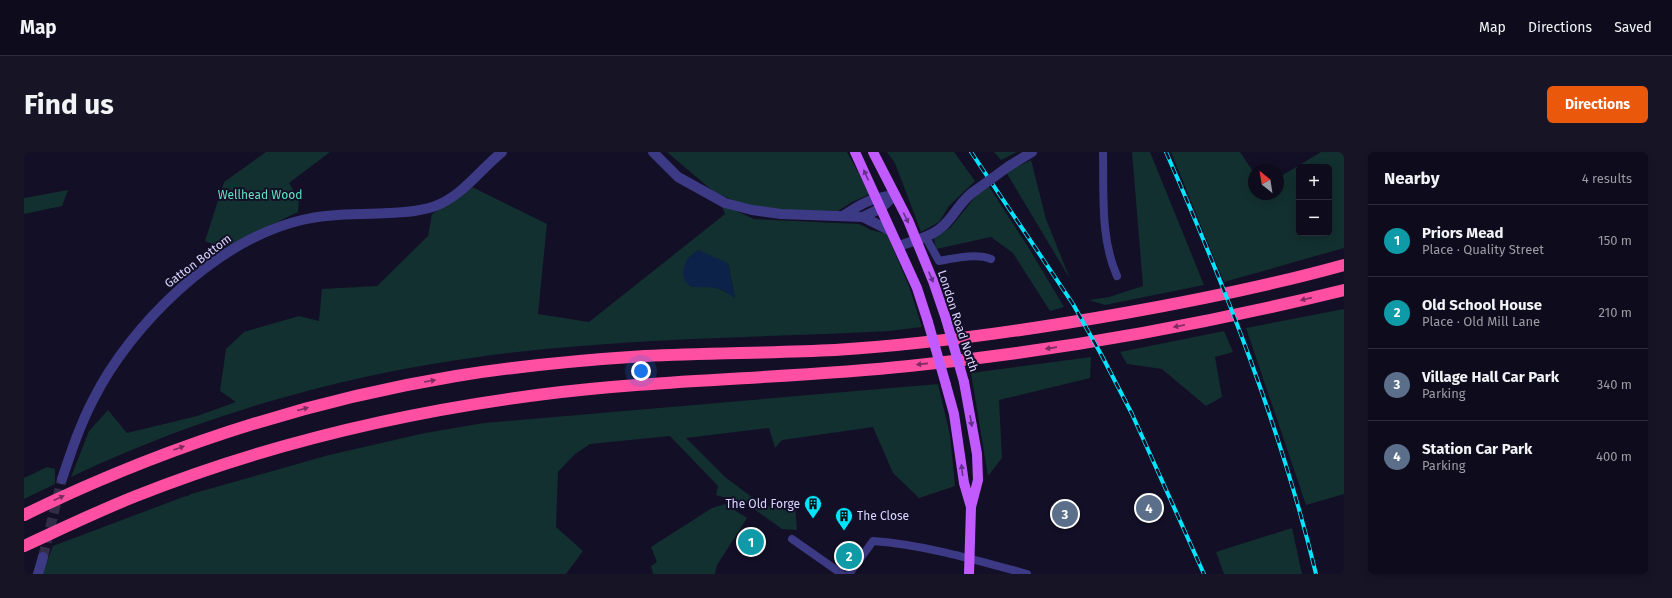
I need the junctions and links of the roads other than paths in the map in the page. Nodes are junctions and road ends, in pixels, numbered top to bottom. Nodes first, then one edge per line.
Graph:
1 (502, 152) edge
2 (653, 152) edge
3 (855, 152) edge
4 (873, 152) edge
5 (1032, 152) edge
6 (1103, 152) edge
7 (894, 195) junction
8 (876, 197) junction
9 (880, 208) junction
10 (843, 216) junction
11 (863, 217) junction
12 (891, 231) junction
13 (921, 239) junction
14 (898, 246) junction
15 (992, 259) dead end
16 (1344, 265) edge
17 (1117, 276) dead end
18 (1344, 290) edge
19 (62, 479) tunnel mouth
20 (971, 508) junction
21 (24, 515) edge
22 (792, 540) dead end
23 (24, 546) edge
24 (43, 557) tunnel mouth
25 (970, 558) junction
26 (38, 574) edge
27 (842, 574) edge
28 (849, 574) edge
29 (969, 574) edge
30 (1027, 574) edge

1 - 19 street, Gatton Bottom
2 - 10 street
8 -> 3 main road, London Road North
4 - 7 main road, London Road North
5 - 13 street, bridge
6 - 17 street
7 - 8 street
7 - 9 street
7 -> 13 main road, London Road North
8 - 9 main road, London Road North
8 - 10 street
9 - 11 street
9 - 12 main road, London Road North
10 - 11 street
11 - 12 street
12 - 14 main road, London Road North
13 - 14 street
13 - 15 street
13 -> 20 main road, London Road North, bridge
20 -> 14 main road, London Road North, bridge
21 -> 16 highway
18 -> 23 highway
20 - 25 main road, London Road North
22 - 27 street
24 - 26 street
25 - 28 street
25 - 29 main road, London Road North
25 - 30 street

